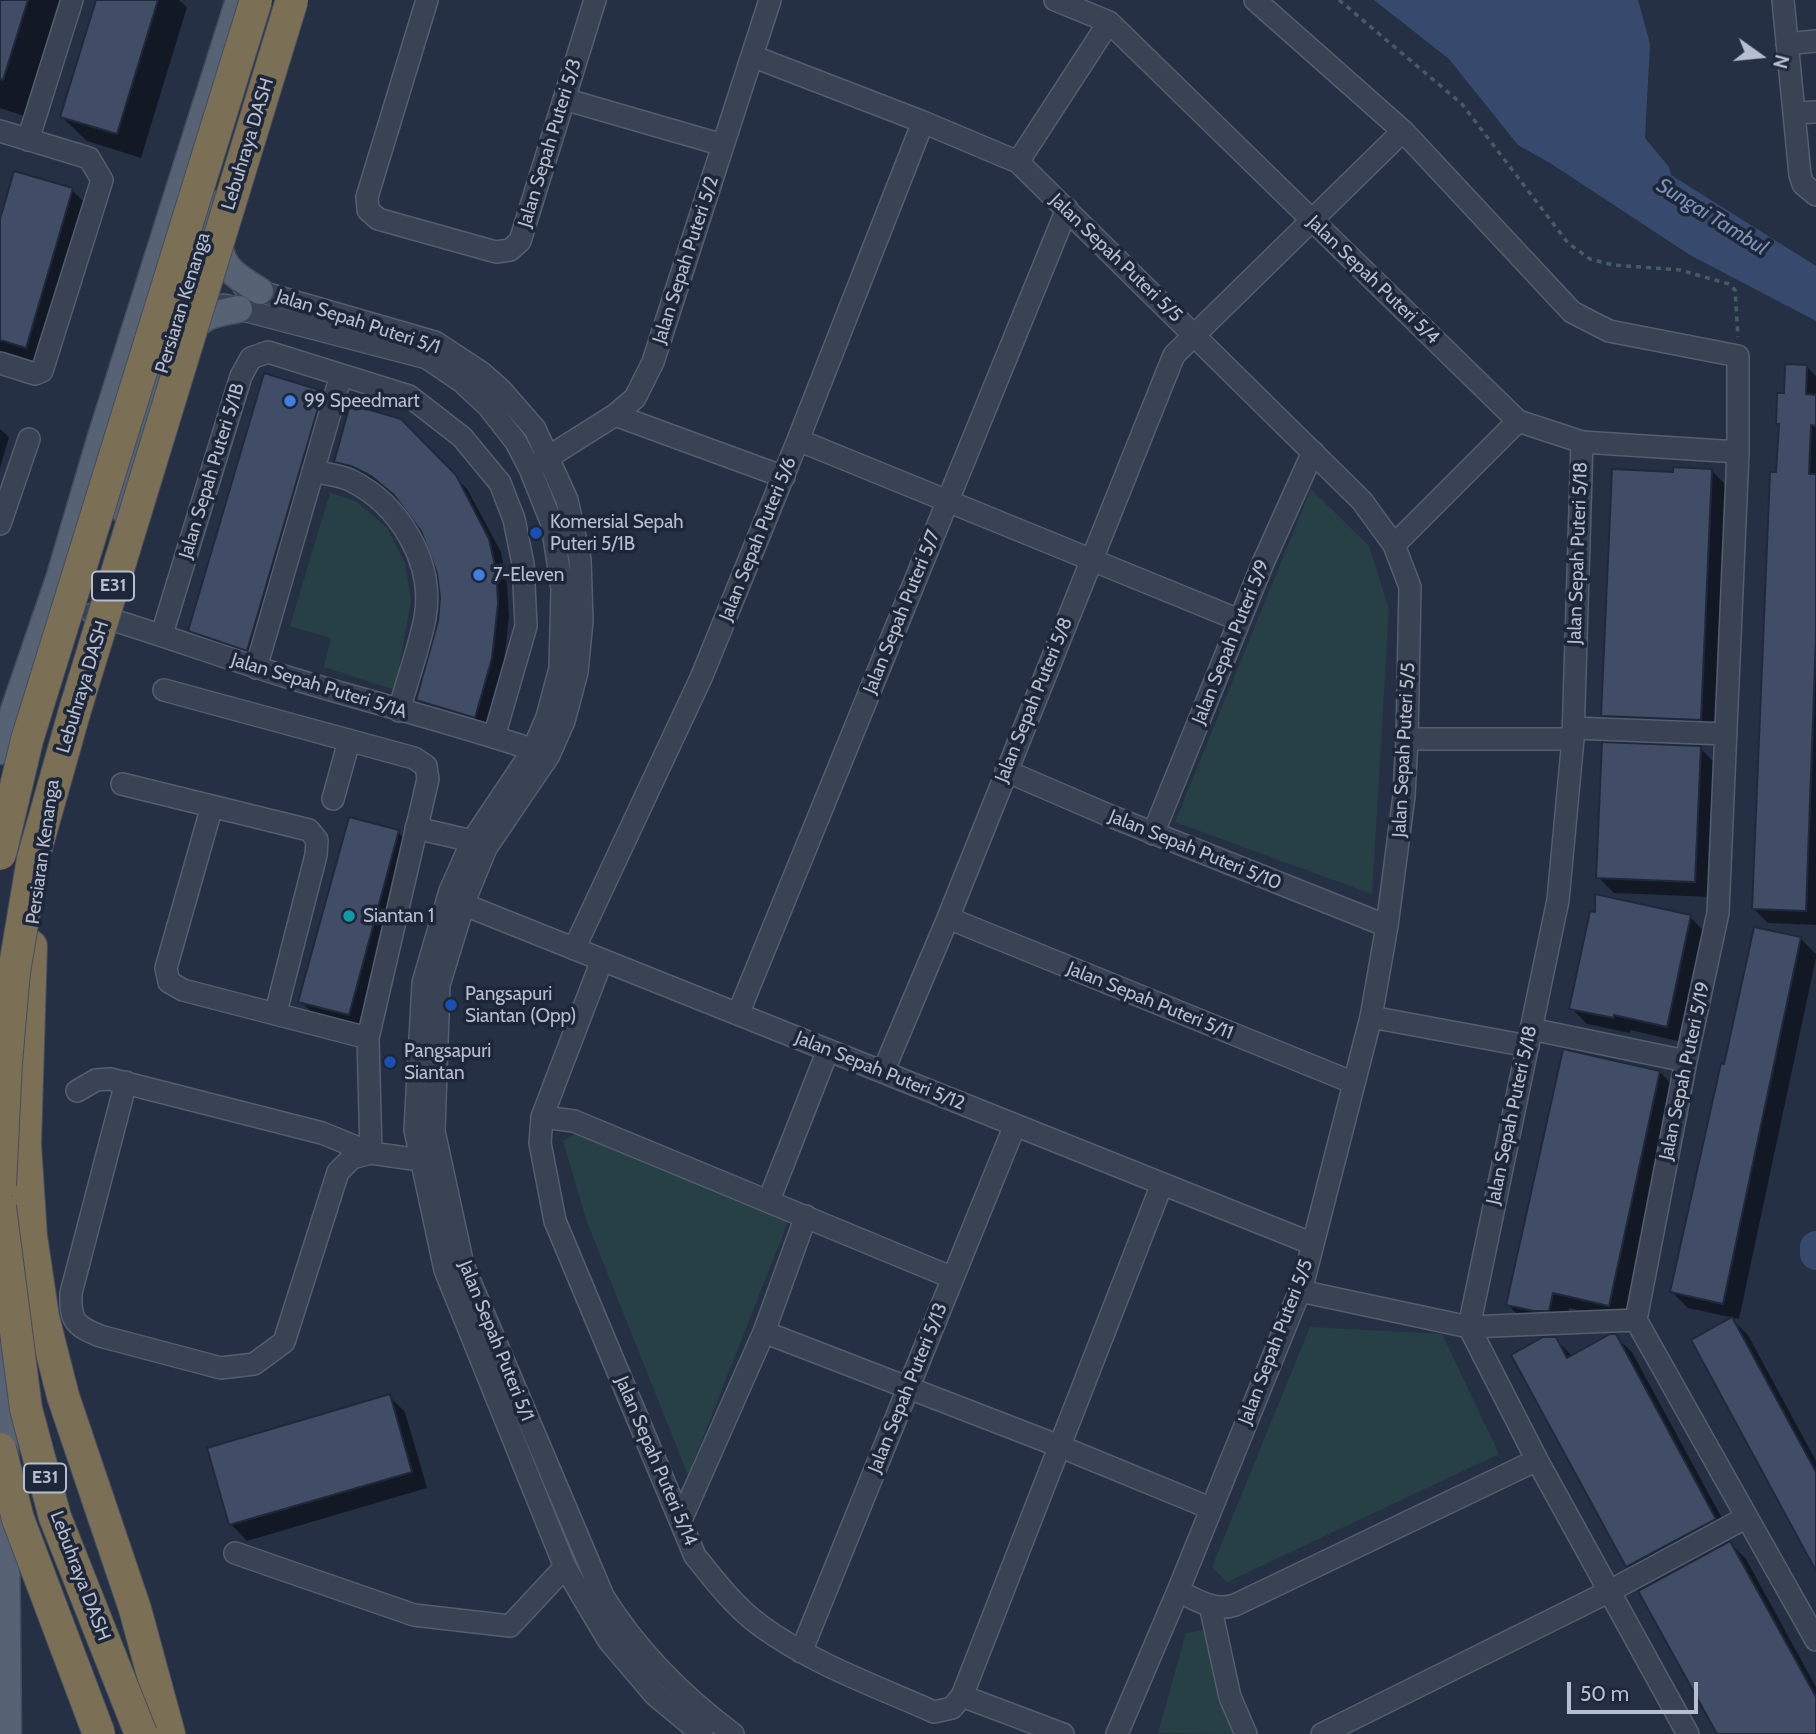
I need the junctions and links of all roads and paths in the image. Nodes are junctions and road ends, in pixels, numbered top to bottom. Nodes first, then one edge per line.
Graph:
1 (72, 0) edge
2 (240, 0) edge
3 (256, 0) edge
4 (277, 0) edge
5 (292, 0) edge
6 (427, 0) edge
7 (595, 0) edge
8 (770, 0) edge
9 (1055, 0) edge
10 (1255, 0) edge
11 (1339, 0) edge
12 (1783, 0) edge
13 (1109, 22) junction
14 (1816, 41) edge
15 (1787, 44) junction
16 (752, 56) junction
17 (564, 99) junction
18 (246, 103) junction
19 (1816, 112) edge
20 (1794, 113) junction
21 (923, 122) junction
22 (1403, 131) junction
23 (2, 138) edge
24 (28, 140) junction
25 (723, 145) junction
26 (1018, 162) junction
27 (1816, 195) edge
28 (1067, 209) junction
29 (1311, 220) junction
30 (184, 283) junction
31 (260, 291) junction
32 (239, 309) junction
33 (1194, 334) junction
34 (1738, 356) junction
35 (0, 363) edge
36 (341, 375) junction
37 (615, 415) junction
38 (147, 418) junction
39 (1518, 421) junction
40 (29, 439) dead end
41 (798, 440) junction
42 (1582, 442) junction
43 (1313, 452) junction
44 (1738, 452) junction
45 (549, 456) junction
46 (530, 469) junction
47 (313, 471) junction
48 (784, 477) junction
49 (947, 501) junction
50 (0, 524) edge
51 (1394, 545) junction
52 (1090, 559) junction
53 (59, 579) junction
54 (91, 613) junction
55 (1239, 620) junction
56 (162, 634) junction
57 (256, 668) junction
58 (164, 690) dead end
59 (399, 711) junction
60 (1573, 733) junction
61 (1726, 734) junction
62 (494, 737) junction
63 (1407, 739) junction
64 (349, 741) junction
65 (0, 751) edge
66 (541, 752) junction
67 (1006, 771) junction
68 (122, 784) dead end
69 (333, 799) dead end
70 (212, 806) junction
71 (416, 828) junction
72 (1153, 834) junction
73 (472, 841) junction
74 (0, 854) edge
75 (456, 902) junction
76 (947, 918) junction
77 (1387, 926) junction
78 (31, 946) junction
79 (574, 949) junction
80 (602, 960) junction
81 (276, 1012) junction
82 (738, 1014) junction
83 (1371, 1017) junction
84 (1529, 1037) junction
85 (368, 1038) junction
86 (828, 1050) junction
87 (1686, 1061) junction
88 (883, 1072) junction
89 (127, 1082) junction
90 (1354, 1083) junction
91 (77, 1091) dead end
92 (542, 1117) junction
93 (1015, 1125) junction
94 (371, 1153) junction
95 (430, 1162) junction
96 (1162, 1184) junction
97 (0, 1185) edge
98 (769, 1200) junction
99 (0, 1207) edge
100 (806, 1216) junction
101 (1313, 1244) junction
102 (953, 1278) junction
103 (1300, 1291) junction
104 (1636, 1320) junction
105 (1469, 1327) junction
106 (764, 1332) junction
107 (908, 1389) junction
108 (1059, 1446) junction
109 (0, 1449) edge
110 (1536, 1460) junction
111 (1210, 1508) junction
112 (1745, 1518) junction
113 (681, 1520) junction
114 (235, 1553) dead end
115 (565, 1567) junction
116 (1178, 1591) junction
117 (1608, 1592) junction
118 (1210, 1605) junction
119 (1816, 1640) edge
120 (801, 1652) junction
121 (962, 1696) junction
122 (9, 1734) edge
123 (99, 1734) edge
124 (141, 1734) edge
125 (169, 1734) edge
126 (702, 1734) edge
127 (733, 1734) edge
128 (1063, 1734) edge
129 (1117, 1734) edge
130 (1246, 1734) edge
131 (1322, 1734) edge
132 (1688, 1734) edge

1 - 24 street
2 - 30 main road
2 - 53 main road, Persiaran Kenanga
3 - 74 highway, Lebuhraya DASH / E31, bridge
4 - 18 main road, Persiaran Kenanga
5 - 97 highway, Lebuhraya DASH / E31, bridge
6 - 17 street, Jalan Sepah Puteri 5/3
7 - 17 street, Jalan Sepah Puteri 5/3
8 - 16 street, Jalan Sepah Puteri 5/2
9 - 13 street, Jalan Sepah Puteri 5/4
10 - 22 street
11 - 34 path
12 - 15 street
13 - 26 street
13 - 29 street, Jalan Sepah Puteri 5/4
14 - 15 street
15 - 20 street
16 - 21 street, Jalan Sepah Puteri 5/5
16 - 25 street, Jalan Sepah Puteri 5/2
17 - 25 street
18 - 30 main road, Persiaran Kenanga
18 - 31 main road
19 - 20 street
20 - 27 street
21 - 26 street, Jalan Sepah Puteri 5/5
21 - 41 street, Jalan Sepah Puteri 5/6
22 - 29 street, Jalan Sepah Puteri 5/8
22 - 34 street
23 - 24 street
24 - 35 street
25 - 37 street, Jalan Sepah Puteri 5/2
26 - 28 street, Jalan Sepah Puteri 5/5
28 - 33 street, Jalan Sepah Puteri 5/5
28 - 49 street, Jalan Sepah Puteri 5/7
29 - 33 street, Jalan Sepah Puteri 5/8
29 - 39 street, Jalan Sepah Puteri 5/4
30 - 31 street, Jalan Sepah Puteri 5/1
30 - 32 street
30 - 38 main road, Persiaran Kenanga
30 - 53 main road
31 - 45 street, Jalan Sepah Puteri 5/1
32 - 38 main road
32 - 46 street
33 - 43 street, Jalan Sepah Puteri 5/5
33 - 52 street, Jalan Sepah Puteri 5/8
34 - 44 street, Jalan Sepah Puteri 5/19
36 - 47 street
36 - 56 street, Jalan Sepah Puteri 5/1B
36 - 62 street, Jalan Sepah Puteri 5/1B
37 - 45 street, Jalan Sepah Puteri 5/2
37 - 48 street
38 - 54 main road, Persiaran Kenanga
39 - 42 street, Jalan Sepah Puteri 5/4
39 - 51 street
40 - 50 street
41 - 48 street, Jalan Sepah Puteri 5/6
41 - 49 street
42 - 44 street, Jalan Sepah Puteri 5/4
42 - 60 street, Jalan Sepah Puteri 5/18
43 - 51 street, Jalan Sepah Puteri 5/5
43 - 55 street, Jalan Sepah Puteri 5/9
44 - 61 street, Jalan Sepah Puteri 5/19
45 - 46 street, Jalan Sepah Puteri 5/2
45 - 66 street, Jalan Sepah Puteri 5/1
46 - 66 street
47 - 57 street
47 - 59 street
48 - 79 street, Jalan Sepah Puteri 5/6
49 - 52 street
49 - 82 street, Jalan Sepah Puteri 5/7
51 - 63 street, Jalan Sepah Puteri 5/5
52 - 55 street
52 - 67 street, Jalan Sepah Puteri 5/8
53 - 65 main road, Persiaran Kenanga
54 - 56 street, Jalan Sepah Puteri 5/1A
54 - 78 main road, Persiaran Kenanga
55 - 72 street, Jalan Sepah Puteri 5/9
56 - 57 street, Jalan Sepah Puteri 5/1A
57 - 59 street, Jalan Sepah Puteri 5/1A
58 - 64 street
59 - 62 street, Jalan Sepah Puteri 5/1A
60 - 61 street
60 - 63 street
60 - 84 street, Jalan Sepah Puteri 5/18
61 - 87 street, Jalan Sepah Puteri 5/19
62 - 66 street, Jalan Sepah Puteri 5/1A
63 - 77 street, Jalan Sepah Puteri 5/5
64 - 69 street
64 - 71 street
66 - 73 street
66 - 75 street, Jalan Sepah Puteri 5/1
67 - 72 street, Jalan Sepah Puteri 5/10
67 - 76 street, Jalan Sepah Puteri 5/8
68 - 70 street
70 - 81 street
70 - 81 street
71 - 73 street
71 - 85 street
72 - 77 street, Jalan Sepah Puteri 5/10
73 - 75 street
75 - 79 street, Jalan Sepah Puteri 5/12
75 - 95 street, Jalan Sepah Puteri 5/1
76 - 88 street, Jalan Sepah Puteri 5/8
76 - 90 street, Jalan Sepah Puteri 5/11
77 - 83 street, Jalan Sepah Puteri 5/5
78 - 122 main road, Persiaran Kenanga
78 - 125 highway
79 - 80 street, Jalan Sepah Puteri 5/12
80 - 82 street, Jalan Sepah Puteri 5/12
80 - 92 street
81 - 85 street
82 - 86 street, Jalan Sepah Puteri 5/12
83 - 84 street
83 - 90 street, Jalan Sepah Puteri 5/5
84 - 87 street
84 - 105 street, Jalan Sepah Puteri 5/18
85 - 94 street
86 - 88 street, Jalan Sepah Puteri 5/12
86 - 98 street
87 - 104 street, Jalan Sepah Puteri 5/19
88 - 93 street, Jalan Sepah Puteri 5/12
89 - 91 street
89 - 94 street
89 - 94 street
90 - 101 street, Jalan Sepah Puteri 5/5
92 - 98 street
92 - 113 street, Jalan Sepah Puteri 5/14
93 - 96 street, Jalan Sepah Puteri 5/12
93 - 102 street, Jalan Sepah Puteri 5/13
94 - 95 street
95 - 115 street
95 - 127 street, Jalan Sepah Puteri 5/1
96 - 101 street, Jalan Sepah Puteri 5/12
96 - 108 street
98 - 100 street
99 - 124 highway, Lebuhraya DASH / E31, bridge
100 - 102 street
100 - 106 street
101 - 103 street, Jalan Sepah Puteri 5/5
102 - 107 street, Jalan Sepah Puteri 5/13
103 - 105 street
103 - 111 street, Jalan Sepah Puteri 5/5
104 - 105 street
104 - 112 street
105 - 110 street
106 - 107 street
106 - 113 street
107 - 108 street
107 - 120 street, Jalan Sepah Puteri 5/13
108 - 111 street
108 - 121 street
109 - 123 highway, Lebuhraya DASH / E31, bridge
110 - 117 street
110 - 118 street
111 - 116 street, Jalan Sepah Puteri 5/5
112 - 117 street
112 - 119 street
113 - 120 street, Jalan Sepah Puteri 5/14
114 - 115 street
115 - 126 street
116 - 118 street
116 - 129 street, Jalan Sepah Puteri 5/5
117 - 131 street
117 - 132 street
118 - 130 street
120 - 121 street, Jalan Sepah Puteri 5/14
121 - 128 street

